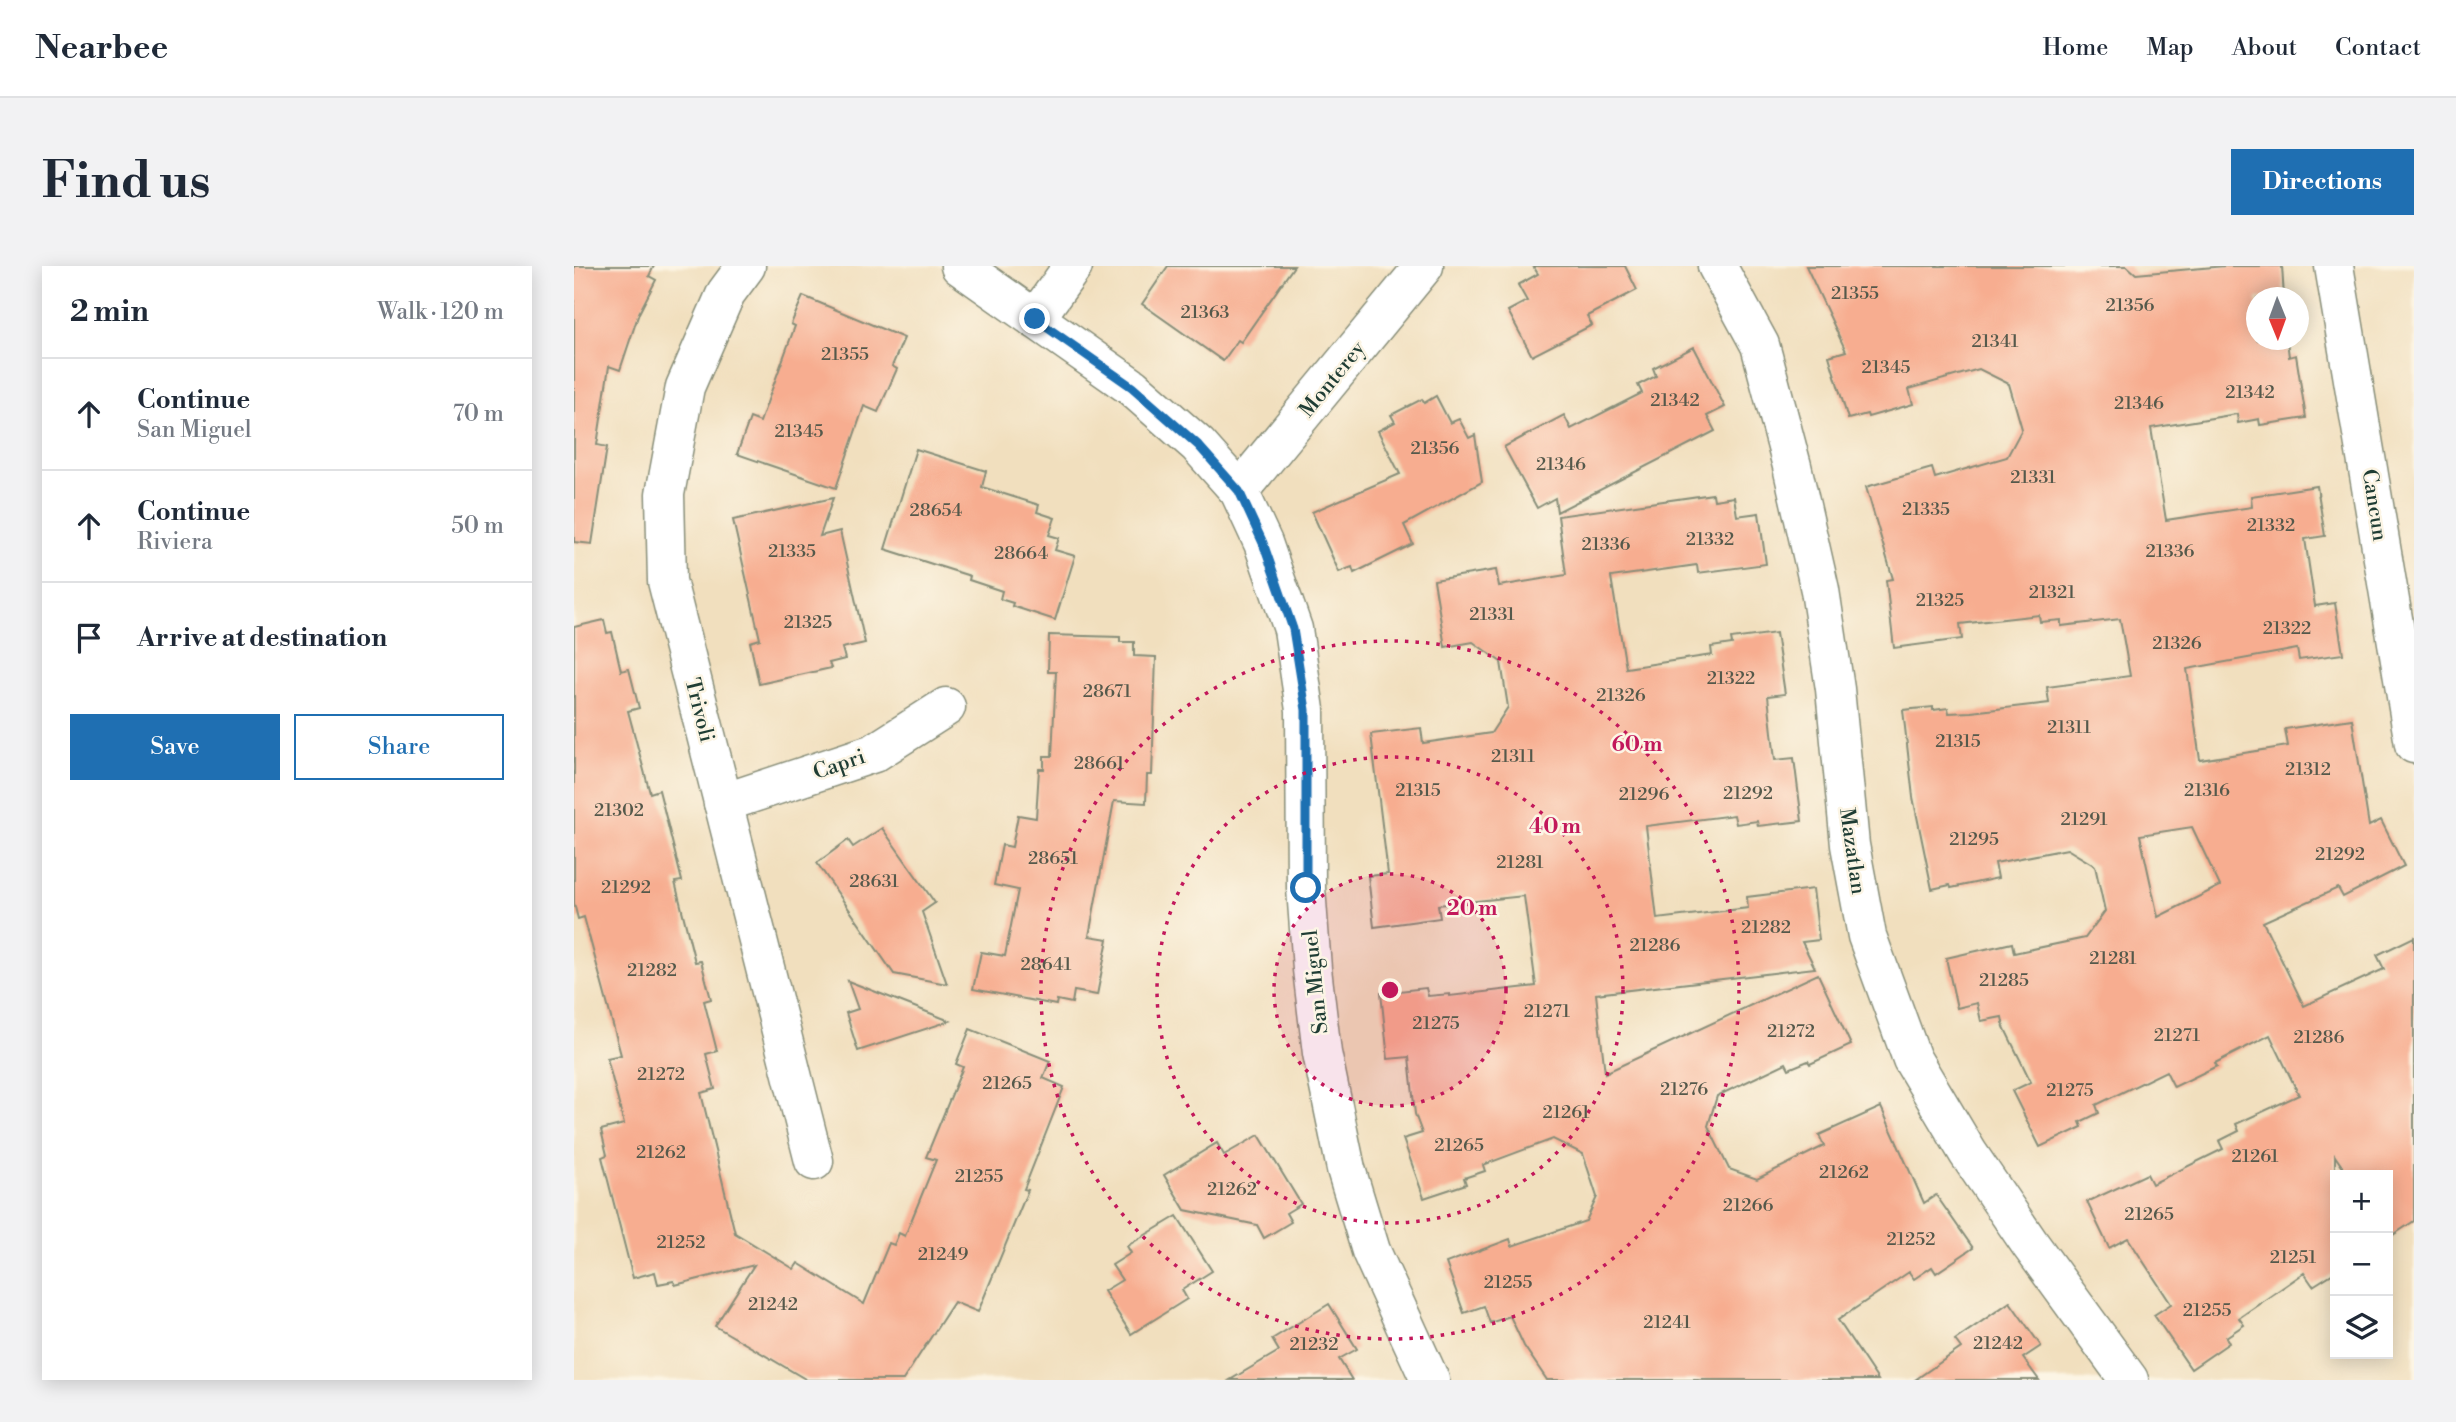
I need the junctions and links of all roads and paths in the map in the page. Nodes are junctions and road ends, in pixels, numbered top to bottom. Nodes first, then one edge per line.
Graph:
1 (746, 266) edge
2 (960, 266) edge
3 (1073, 266) edge
4 (1424, 266) edge
5 (1717, 266) edge
6 (2334, 266) edge
7 (1035, 319) junction
8 (1239, 491) junction
9 (946, 707) dead end
10 (2414, 744) edge
11 (723, 803) junction
12 (814, 1161) dead end
13 (1430, 1380) edge
14 (2129, 1380) edge

1 - 11 street, Trivoli
2 - 7 street, San Miguel
3 - 7 street
4 - 8 street, Monterey
5 - 14 street, Mazatlan
6 - 10 street, Cancun
7 - 8 street, San Miguel
8 - 13 street, San Miguel
9 - 11 street, Capri
11 - 12 street, Trivoli

